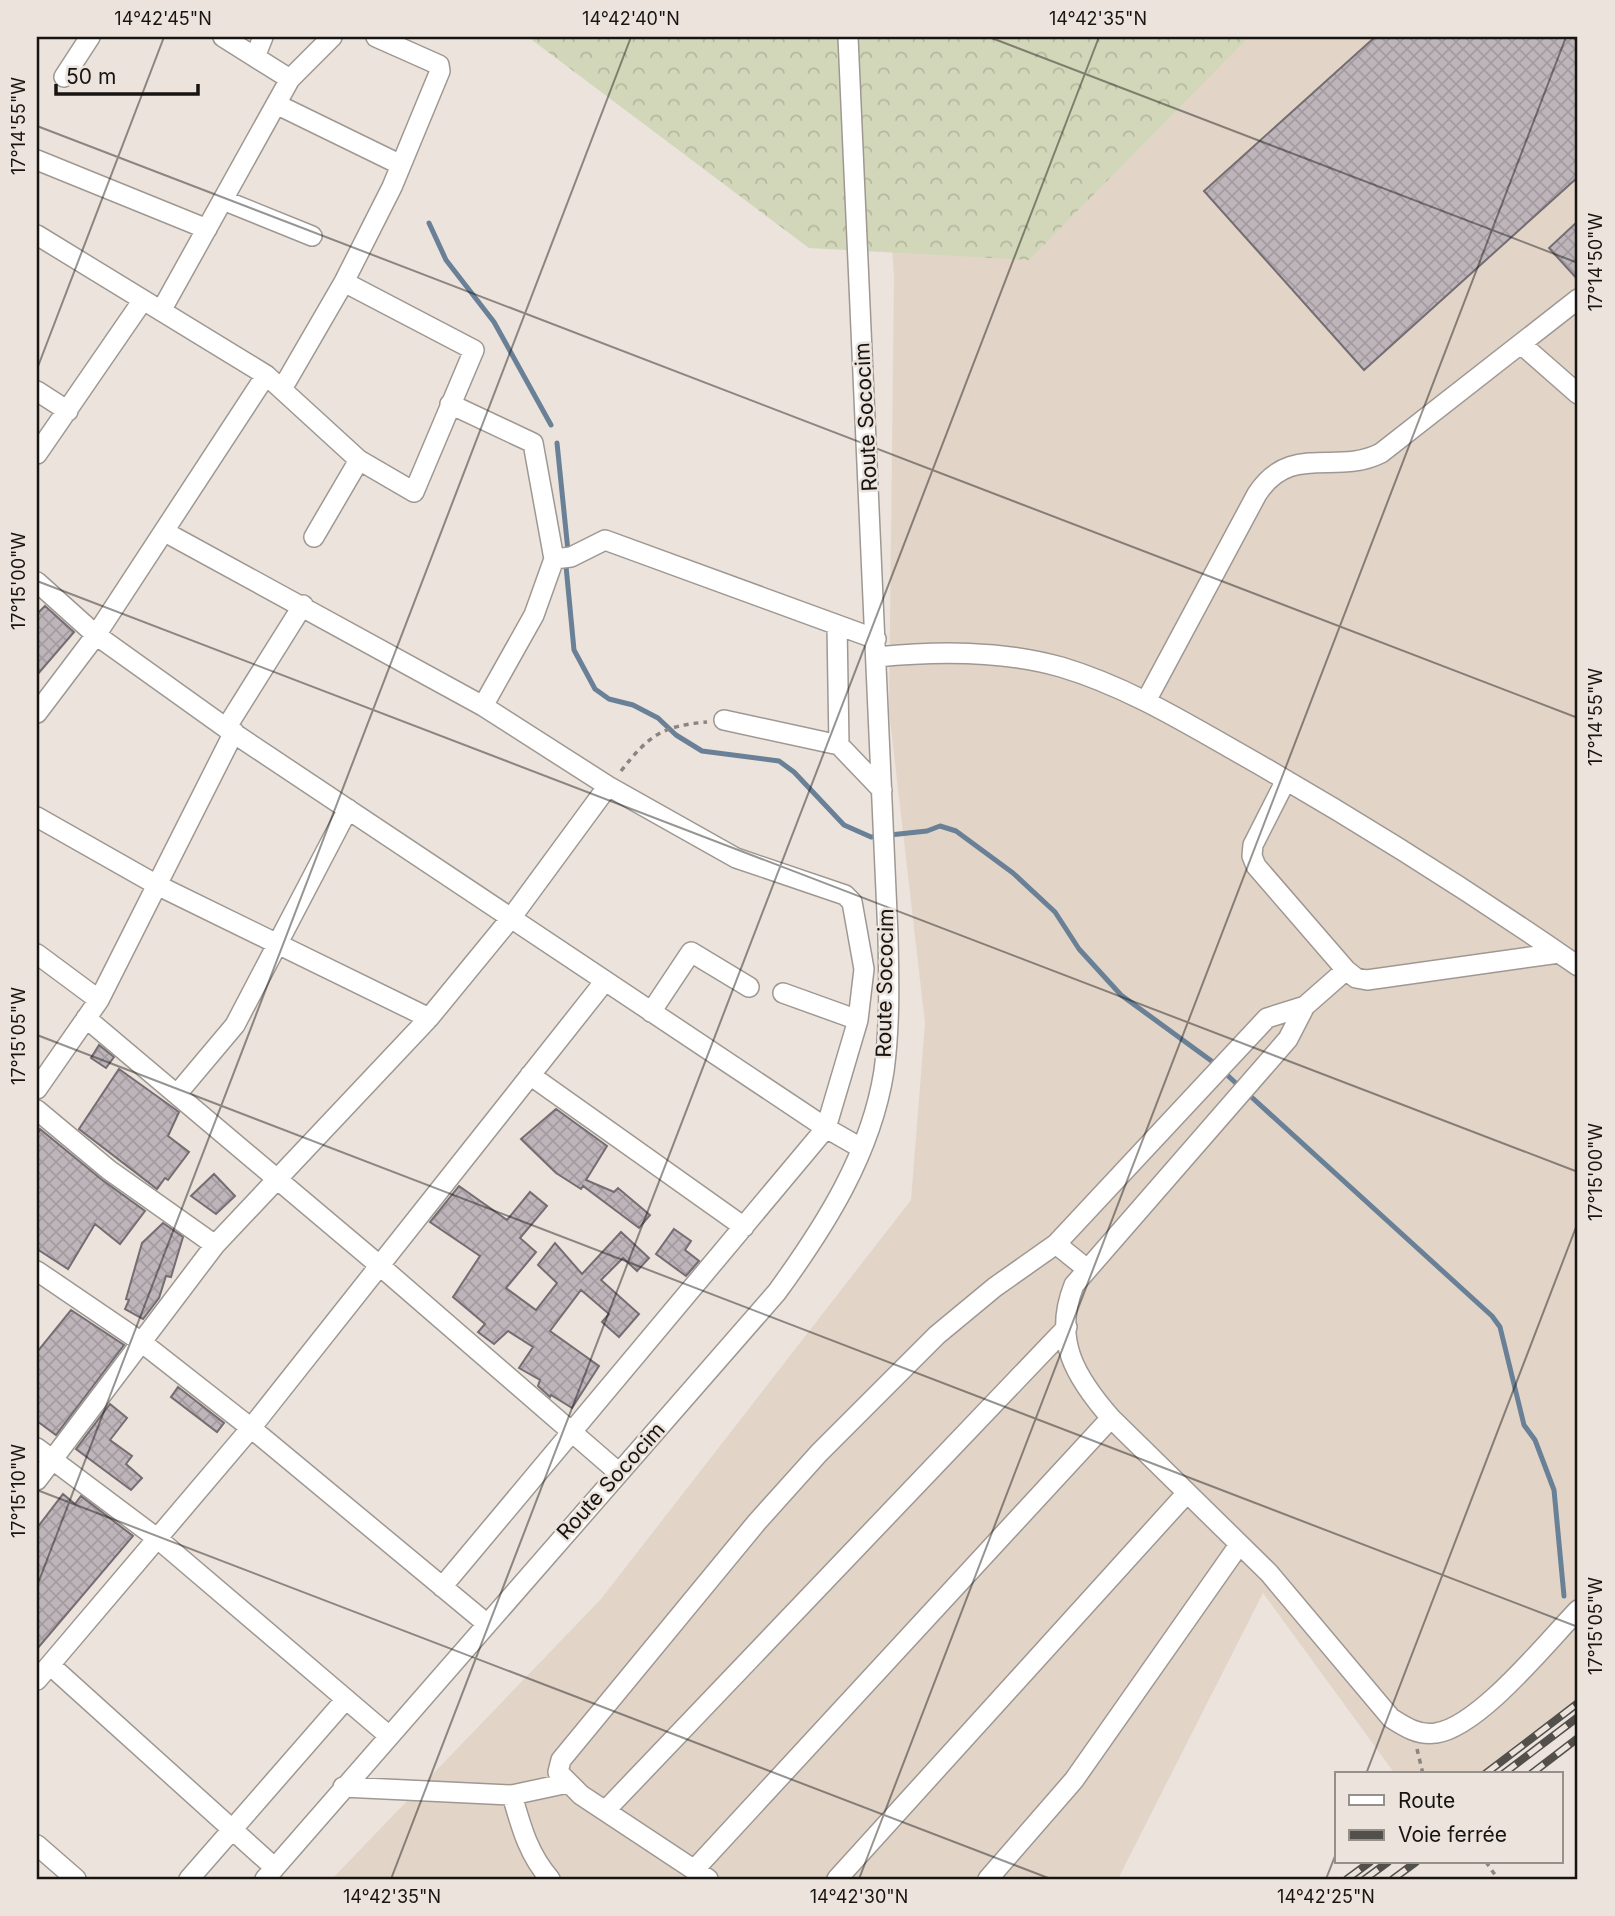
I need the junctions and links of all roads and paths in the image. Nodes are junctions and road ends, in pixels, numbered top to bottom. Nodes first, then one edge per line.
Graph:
1 (90, 37) edge
2 (223, 37) edge
3 (263, 37) edge
4 (332, 37) edge
5 (376, 37) edge
6 (848, 37) edge
7 (255, 57) junction
8 (64, 77) dead end
9 (290, 79) junction
10 (276, 104) junction
11 (37, 160) edge
12 (401, 165) junction
13 (223, 200) junction
14 (207, 229) junction
15 (37, 234) edge
16 (312, 236) dead end
17 (344, 282) junction
18 (1578, 299) edge
19 (143, 300) junction
20 (161, 311) junction
21 (1521, 344) junction
22 (266, 375) junction
23 (282, 389) junction
24 (37, 391) edge
25 (1578, 394) edge
26 (450, 404) junction
27 (68, 411) junction
28 (37, 454) edge
29 (359, 460) junction
30 (165, 532) junction
31 (314, 537) dead end
32 (554, 559) junction
33 (37, 582) edge
34 (303, 605) junction
35 (837, 625) junction
36 (96, 635) junction
37 (876, 648) junction
38 (1146, 701) junction
39 (483, 706) junction
40 (37, 713) edge
41 (724, 720) joint
42 (230, 730) junction
43 (838, 745) junction
44 (1286, 780) junction
45 (608, 786) junction
46 (882, 790) junction
47 (348, 809) junction
48 (37, 817) edge
49 (157, 885) junction
50 (511, 918) junction
51 (279, 945) junction
52 (1559, 953) junction
53 (37, 954) edge
54 (1578, 966) edge
55 (1346, 970) junction
56 (605, 981) junction
57 (748, 987) dead end
58 (783, 993) dead end
59 (99, 1000) junction
60 (1305, 1006) junction
61 (652, 1012) junction
62 (86, 1018) junction
63 (429, 1018) junction
64 (858, 1020) junction
65 (530, 1075) junction
66 (37, 1089) edge
67 (177, 1094) junction
68 (37, 1110) edge
69 (1168, 1126) junction
70 (826, 1128) junction
71 (861, 1148) junction
72 (1193, 1148) junction
73 (277, 1178) junction
74 (744, 1227) junction
75 (1056, 1244) junction
76 (215, 1245) junction
77 (379, 1265) junction
78 (1087, 1269) junction
79 (37, 1271) edge
80 (1067, 1327) junction
81 (140, 1341) junction
82 (1111, 1418) junction
83 (251, 1427) junction
84 (572, 1432) junction
85 (37, 1448) edge
86 (54, 1461) junction
87 (618, 1472) junction
88 (37, 1480) edge
89 (1186, 1494) junction
90 (158, 1538) junction
91 (1239, 1545) junction
92 (442, 1587) junction
93 (1578, 1610) edge
94 (486, 1623) junction
95 (43, 1672) edge
96 (346, 1699) junction
97 (387, 1735) junction
98 (568, 1783) junction
99 (343, 1787) junction
100 (512, 1795) junction
101 (605, 1811) junction
102 (233, 1829) junction
103 (37, 1845) edge
104 (1487, 1864) edge
105 (270, 1873) edge
106 (701, 1875) edge
107 (76, 1879) edge
108 (189, 1879) edge
109 (550, 1879) edge
110 (837, 1879) edge
111 (988, 1879) edge
112 (1498, 1879) edge

1 - 8 street
2 - 7 street
3 - 7 street
4 - 9 street
5 - 12 street
6 - 37 street, Route Sococim
7 - 9 street
9 - 10 street
10 - 12 street
10 - 13 street
11 - 14 street
12 - 17 street
13 - 14 street
13 - 16 street
14 - 20 street
15 - 19 street
17 - 23 street
17 - 26 street
18 - 21 street
19 - 20 street
19 - 27 street
20 - 22 street
21 - 25 street
21 - 38 street
22 - 23 street
22 - 30 street
23 - 29 street
24 - 27 street
26 - 29 street
26 - 32 street
27 - 28 street
29 - 31 street
30 - 34 street
30 - 36 street
32 - 35 street
32 - 39 street
33 - 36 street
34 - 39 street
34 - 42 street
35 - 37 street
35 - 43 street
36 - 40 street
36 - 42 street
37 - 38 street
37 - 46 street, Route Sococim
38 - 44 street
39 - 45 street
41 - 43 street
41 - 45 path
42 - 47 street
42 - 49 street
43 - 46 street
44 - 52 street
44 - 55 street
45 - 50 street
45 - 64 street
46 - 71 street, Route Sococim
47 - 50 street
47 - 51 street
48 - 49 street
49 - 51 street
49 - 59 street
50 - 56 street
50 - 63 street
51 - 63 street
51 - 67 street
52 - 54 street
52 - 55 street
53 - 59 street
55 - 60 street
56 - 61 street
56 - 65 street
57 - 61 street
58 - 64 street
59 - 62 street
60 - 69 street
60 - 72 street
61 - 70 street
62 - 66 street
62 - 67 street
63 - 73 street
64 - 70 street
65 - 74 street
65 - 77 street
67 - 73 street
68 - 76 street
69 - 72 street
69 - 75 street
70 - 71 street
70 - 74 street
71 - 87 street, Route Sococim
72 - 78 street
73 - 76 street
73 - 77 street
74 - 84 street
75 - 78 street
75 - 98 street
76 - 81 street
77 - 83 street
77 - 84 street
78 - 80 street
79 - 81 street
80 - 82 street
80 - 101 street
81 - 83 street
81 - 86 street
82 - 89 street
82 - 106 street
83 - 90 street
83 - 92 street
84 - 87 street
84 - 92 street
85 - 86 street
86 - 88 street
86 - 90 street
87 - 94 street, Route Sococim
89 - 91 street
89 - 110 street
90 - 95 street
90 - 96 street
91 - 93 street
91 - 111 street
92 - 94 street
94 - 97 street, Route Sococim
95 - 102 street
96 - 97 street
96 - 102 street
97 - 99 street, Route Sococim
98 - 100 street
98 - 101 street
99 - 100 street
99 - 105 street, Route Sococim
100 - 109 street
101 - 106 street
102 - 105 street
102 - 108 street
103 - 107 street
104 - 112 path

